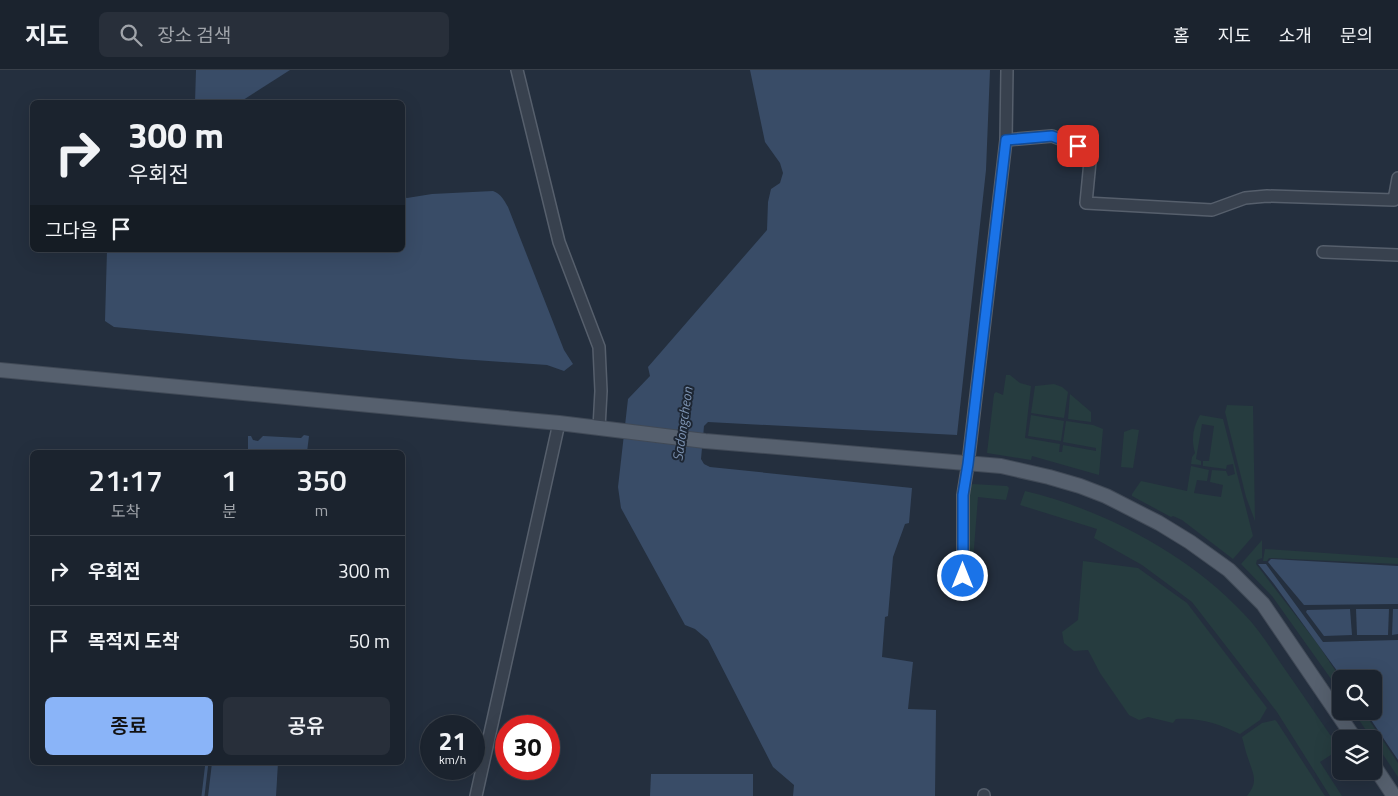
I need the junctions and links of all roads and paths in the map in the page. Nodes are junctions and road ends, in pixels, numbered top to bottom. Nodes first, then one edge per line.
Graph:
1 (517, 70) edge
2 (1007, 70) edge
3 (1006, 140) junction
4 (1398, 178) edge
5 (1323, 252) dead end
6 (1398, 255) edge
7 (0, 370) edge
8 (559, 423) junction
9 (599, 428) junction
10 (968, 464) junction
11 (963, 576) dead end
12 (1349, 730) edge
13 (1382, 778) edge
14 (476, 796) edge
15 (1394, 796) edge

1 - 9 street
2 - 3 street
3 - 4 street
3 - 10 street
5 - 6 street
7 - 8 main road
8 - 9 main road
8 - 14 street
9 - 10 main road
10 - 11 street
10 - 12 main road
13 - 15 main road

